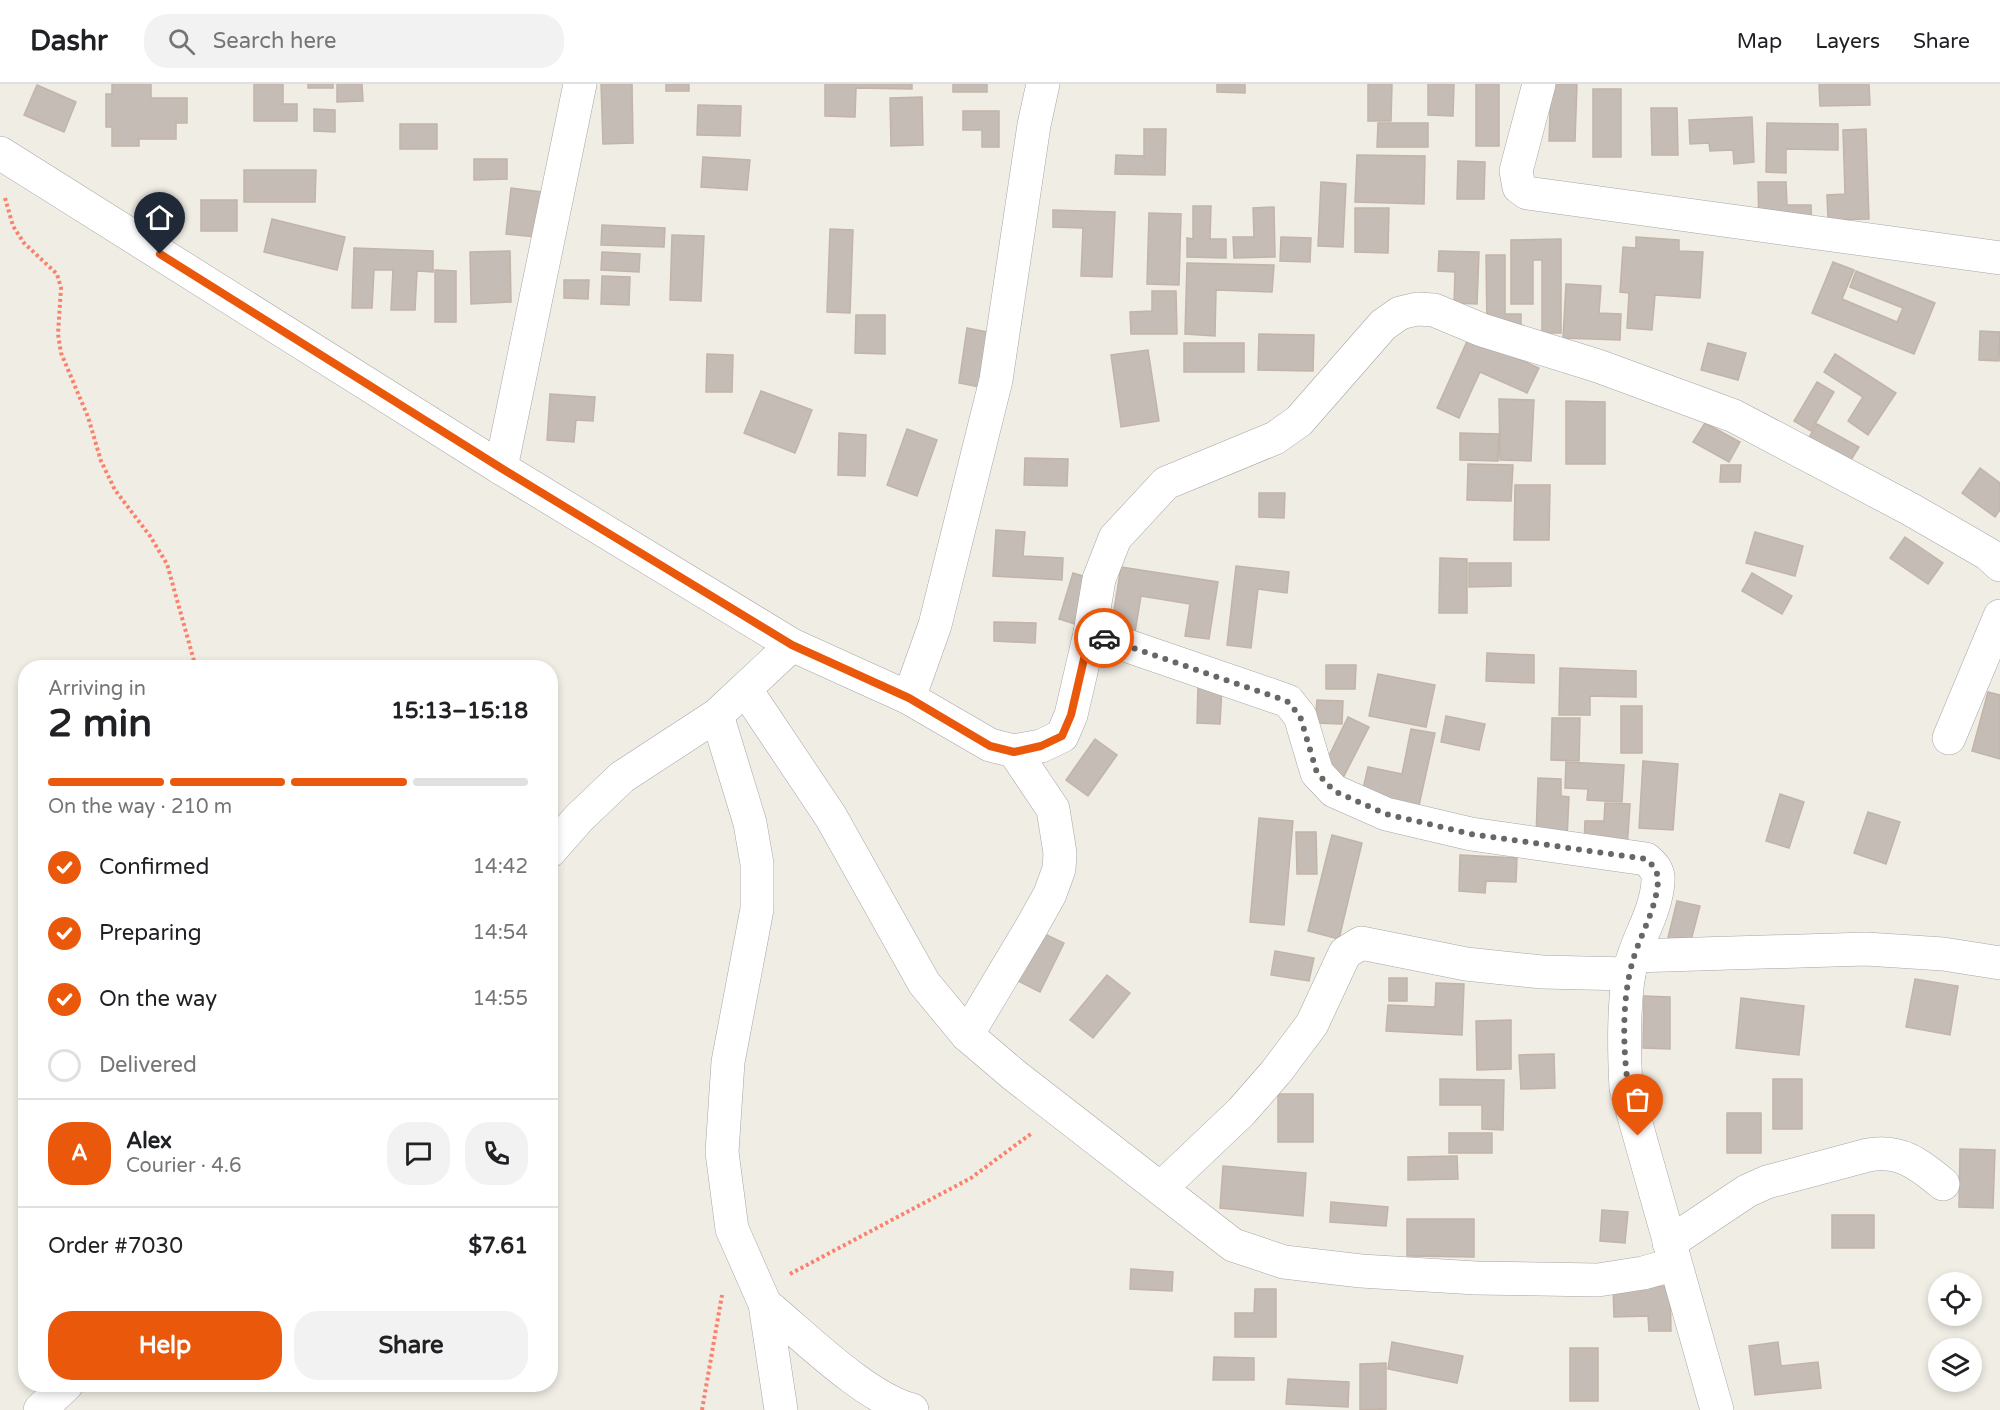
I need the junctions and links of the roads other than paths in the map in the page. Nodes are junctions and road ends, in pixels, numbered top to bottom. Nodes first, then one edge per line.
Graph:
1 (580, 84) edge
2 (1043, 84) edge
3 (1539, 84) edge
4 (0, 153) edge
5 (2000, 258) edge
6 (501, 468) junction
7 (2000, 566) edge
8 (2000, 616) edge
9 (1090, 633) junction
10 (792, 645) junction
11 (746, 690) junction
12 (909, 698) junction
13 (717, 715) junction
14 (1949, 738) dead end
15 (1014, 752) junction
16 (558, 842) edge
17 (2000, 963) edge
18 (1632, 965) junction
19 (966, 1035) junction
20 (1943, 1184) dead end
21 (1161, 1188) junction
22 (1672, 1253) junction
23 (763, 1296) junction
24 (59, 1392) edge
25 (40, 1410) edge
26 (781, 1410) edge
27 (912, 1410) edge
28 (1717, 1410) edge

1 - 6 street
2 - 12 street
3 - 5 street
4 - 6 street
6 - 10 street
7 - 9 street
8 - 14 street
9 - 15 street
9 - 18 street
10 - 11 street
10 - 12 street
11 - 13 street
11 - 19 street
12 - 15 street
13 - 16 street
13 - 23 street
15 - 19 street
17 - 18 street
18 - 21 street
18 - 22 street
19 - 21 street
20 - 22 street
21 - 22 street
22 - 28 street
23 - 26 street
23 - 27 street
24 - 25 street

